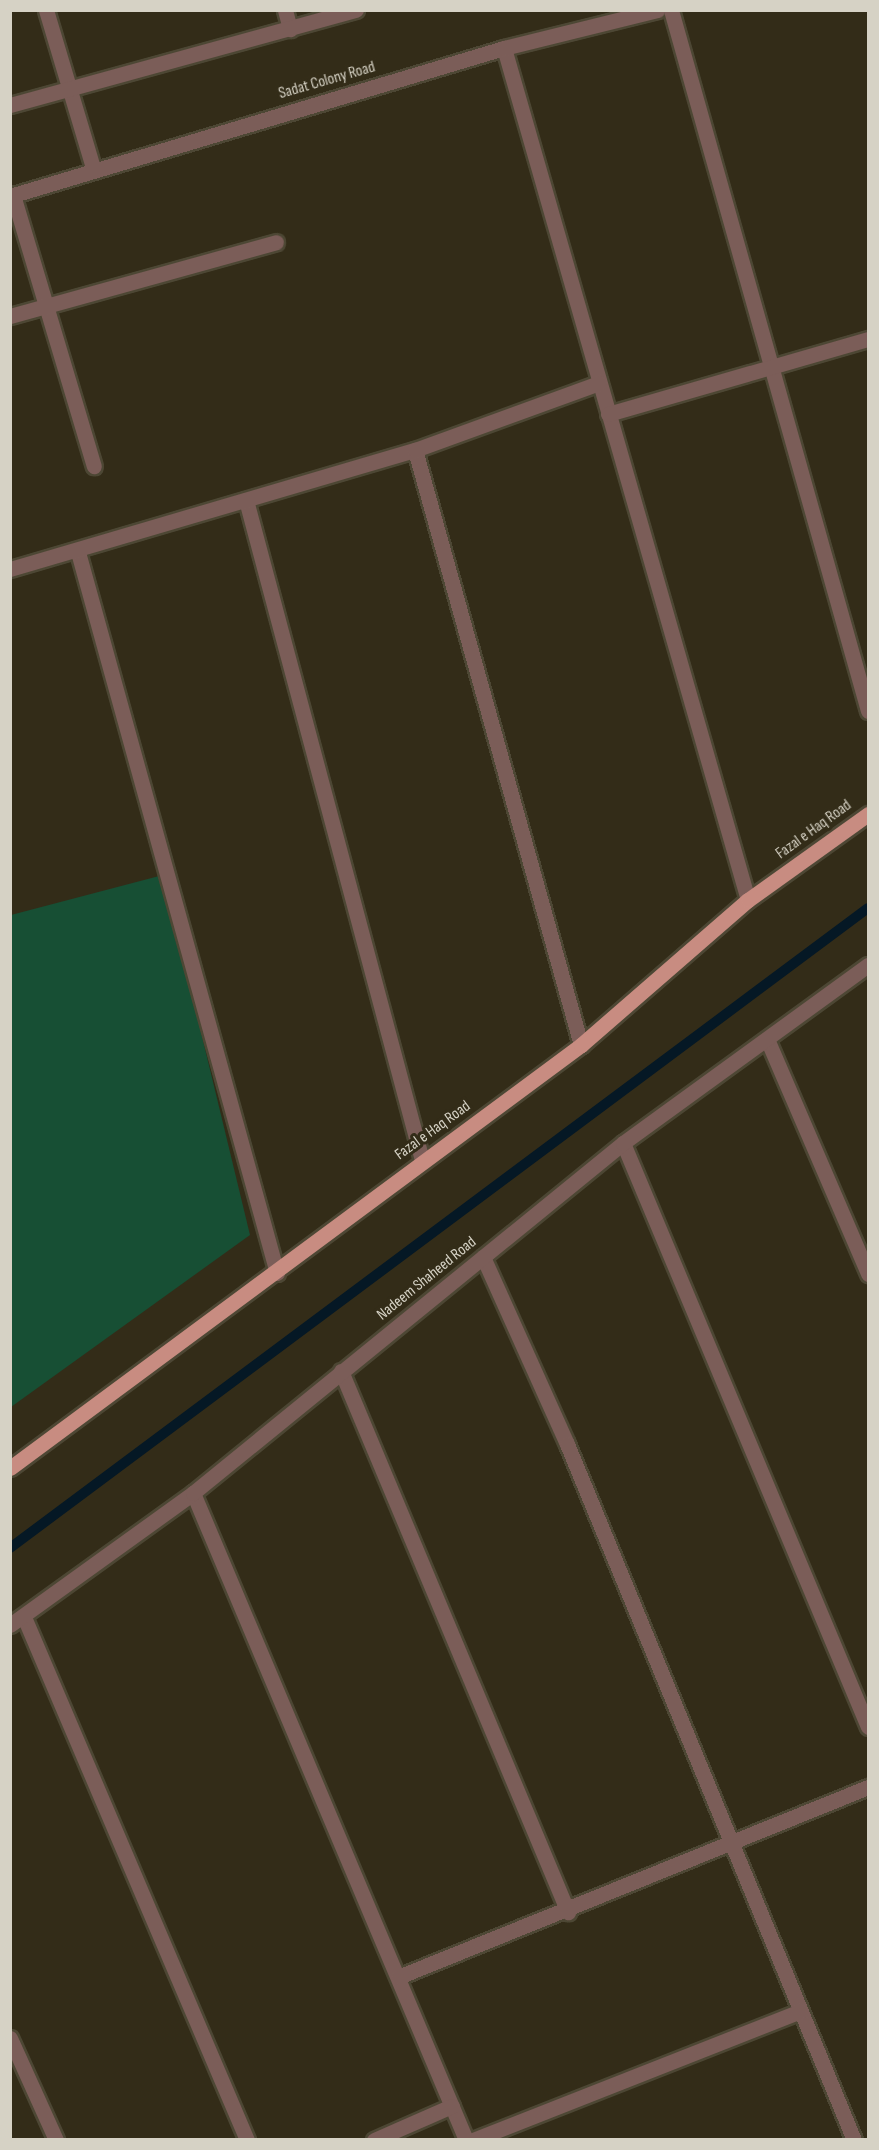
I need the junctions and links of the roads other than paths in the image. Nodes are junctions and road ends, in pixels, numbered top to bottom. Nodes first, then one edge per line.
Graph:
1 (46, 10) edge
2 (285, 10) edge
3 (356, 10) edge
4 (657, 10) edge
5 (671, 10) edge
6 (290, 29) junction
7 (504, 48) junction
8 (68, 89) junction
9 (10, 105) edge
10 (93, 168) junction
11 (12, 196) edge
12 (276, 242) dead end
13 (46, 306) junction
14 (10, 316) edge
15 (868, 339) edge
16 (771, 363) junction
17 (600, 382) junction
18 (608, 414) junction
19 (415, 450) junction
20 (94, 466) dead end
21 (246, 500) junction
22 (78, 552) junction
23 (10, 570) edge
24 (868, 711) edge
25 (868, 814) edge
26 (748, 900) junction
27 (868, 965) edge
28 (767, 1039) junction
29 (581, 1046) junction
30 (623, 1143) junction
31 (422, 1160) junction
32 (483, 1257) junction
33 (278, 1273) junction
34 (868, 1274) edge
35 (341, 1371) junction
36 (10, 1468) edge
37 (193, 1493) junction
38 (17, 1621) edge
39 (868, 1727) edge
40 (868, 1787) edge
41 (733, 1845) junction
42 (568, 1912) junction
43 (398, 1977) junction
44 (801, 2011) junction
45 (10, 2038) edge
46 (452, 2106) junction
47 (56, 2139) edge
48 (248, 2139) edge
49 (374, 2139) edge
50 (466, 2139) edge
51 (473, 2139) edge
52 (854, 2139) edge

1 - 8 street
2 - 6 street
3 - 6 street
4 - 7 street, Sadat Colony Road
5 - 16 street
6 - 8 street
7 - 10 street, Sadat Colony Road
7 - 17 street
8 - 9 street
8 - 10 street
10 - 11 street, Sadat Colony Road
11 - 13 street
12 - 13 street
13 - 14 street
13 - 20 street
15 - 16 street
16 - 18 street
16 - 24 street
17 - 18 street
17 - 19 street
18 - 26 street
19 - 21 street
19 - 29 street
21 - 22 street
21 - 31 street
22 - 23 street
22 - 33 street
25 - 26 main road, Fazal e Haq Road
26 - 29 main road, Fazal e Haq Road
27 - 28 street, Nadeem Shaheed Road
28 - 30 street, Nadeem Shaheed Road
28 - 34 street
29 - 31 main road, Fazal e Haq Road
30 - 32 street, Nadeem Shaheed Road
30 - 39 street
31 - 33 main road, Fazal e Haq Road
32 - 35 street, Nadeem Shaheed Road
32 - 41 street
33 - 36 main road, Fazal e Haq Road
35 - 37 street, Nadeem Shaheed Road
35 - 42 street
37 - 38 street, Nadeem Shaheed Road
37 - 43 street
38 - 48 street
40 - 41 street
41 - 42 street
41 - 44 street
42 - 43 street
43 - 46 street
44 - 51 street
44 - 52 street
45 - 47 street
46 - 49 street
46 - 50 street

